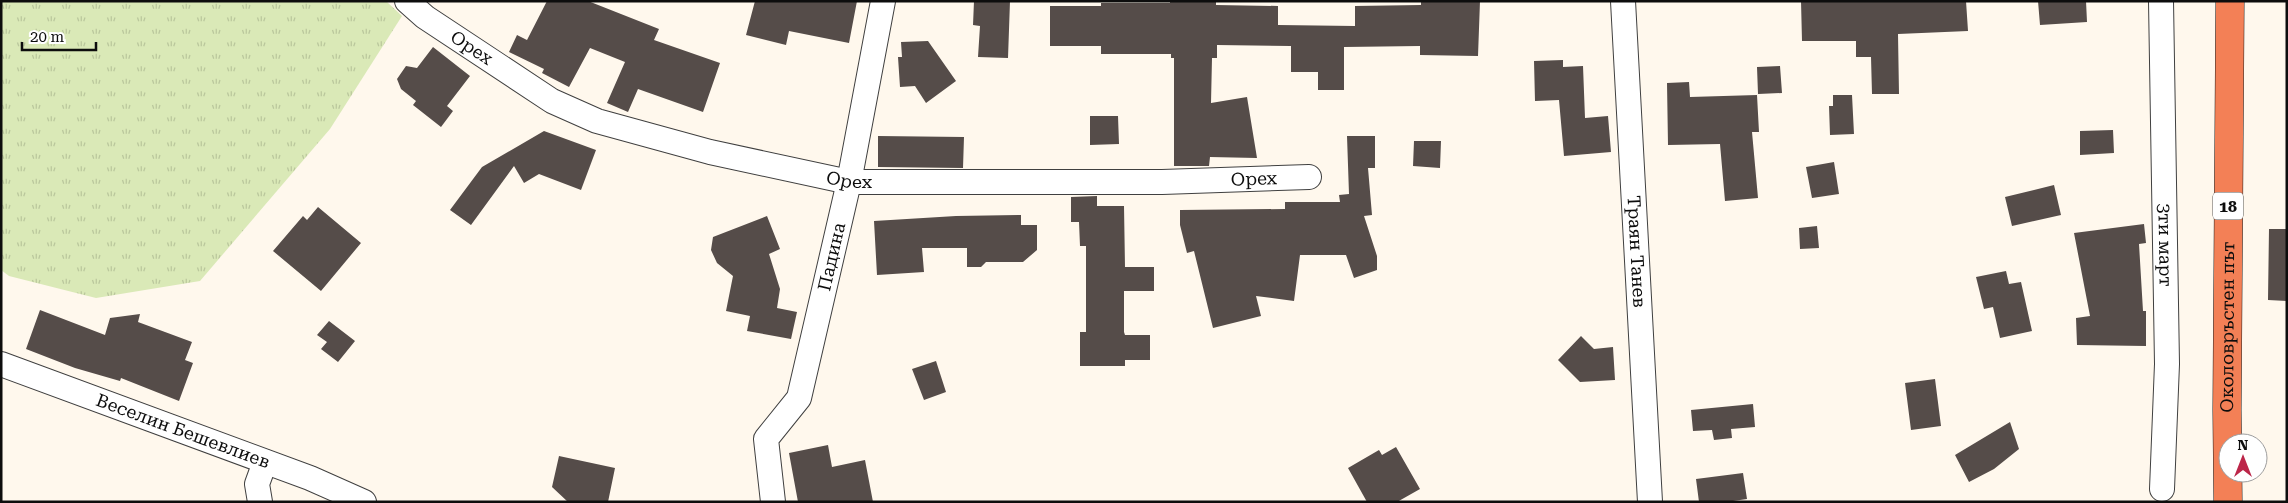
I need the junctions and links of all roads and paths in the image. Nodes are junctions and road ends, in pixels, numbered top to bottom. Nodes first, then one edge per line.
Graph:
1 (407, 1) edge
2 (883, 1) edge
3 (1624, 1) edge
4 (2161, 1) edge
5 (2230, 1) edge
6 (1310, 177) dead end
7 (849, 182) junction
8 (1, 364) edge
9 (264, 462) junction
10 (2162, 489) dead end
11 (260, 502) edge
12 (364, 502) edge
13 (773, 502) edge
14 (1650, 502) edge
15 (2228, 502) edge

1 - 7 street, Орех
2 - 7 street, Падина
3 - 14 street, Траян Танев
4 - 10 street, 3ти март
5 - 15 highway, Околовръстен път / 18
6 - 7 street, Орех
7 - 13 street, Падина
8 - 9 street, Веселин Бешевлиев
9 - 11 street
9 - 12 street, Веселин Бешевлиев

